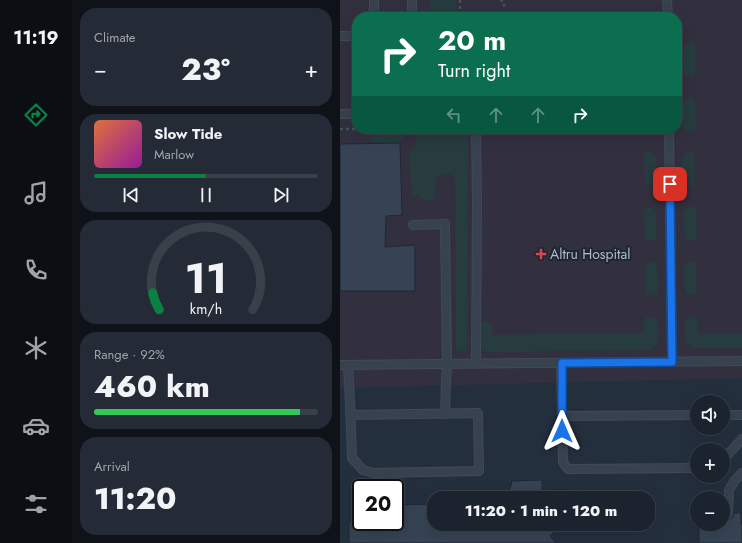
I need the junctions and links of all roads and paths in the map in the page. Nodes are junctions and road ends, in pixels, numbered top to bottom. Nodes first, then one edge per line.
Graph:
1 (374, 0) edge
2 (412, 0) edge
3 (460, 0) edge
4 (500, 0) edge
5 (667, 0) edge
6 (505, 8) dead end
7 (374, 12) edge
8 (412, 12) edge
9 (460, 12) edge
10 (668, 12) edge
11 (340, 36) edge
12 (352, 36) edge
13 (340, 114) edge
14 (352, 114) edge
15 (340, 129) edge
16 (352, 129) edge
17 (476, 134) edge
18 (669, 134) edge
19 (413, 225) dead end
20 (742, 361) edge
21 (672, 362) junction
22 (562, 363) junction
23 (447, 364) junction
24 (476, 364) junction
25 (344, 365) edge
26 (445, 414) junction
27 (350, 415) junction
28 (690, 415) edge
29 (730, 415) edge
30 (742, 415) edge
31 (562, 416) junction
32 (742, 439) edge
33 (730, 452) edge
34 (690, 468) edge
35 (742, 473) edge
36 (729, 491) edge

1 - 7 lane
2 - 8 lane
3 - 9 path
4 - 6 path
5 - 10 lane
11 - 12 lane
13 - 14 lane
15 - 16 path
17 - 24 lane
18 - 21 lane
19 - 23 lane
20 - 21 lane
21 - 22 lane
22 - 24 lane
22 - 31 lane
23 - 24 lane
23 - 25 lane
23 - 26 lane
25 - 27 lane
26 - 27 lane
26 - 27 lane
28 - 31 lane
29 - 30 lane
31 - 34 lane
32 - 33 lane
35 - 36 lane

